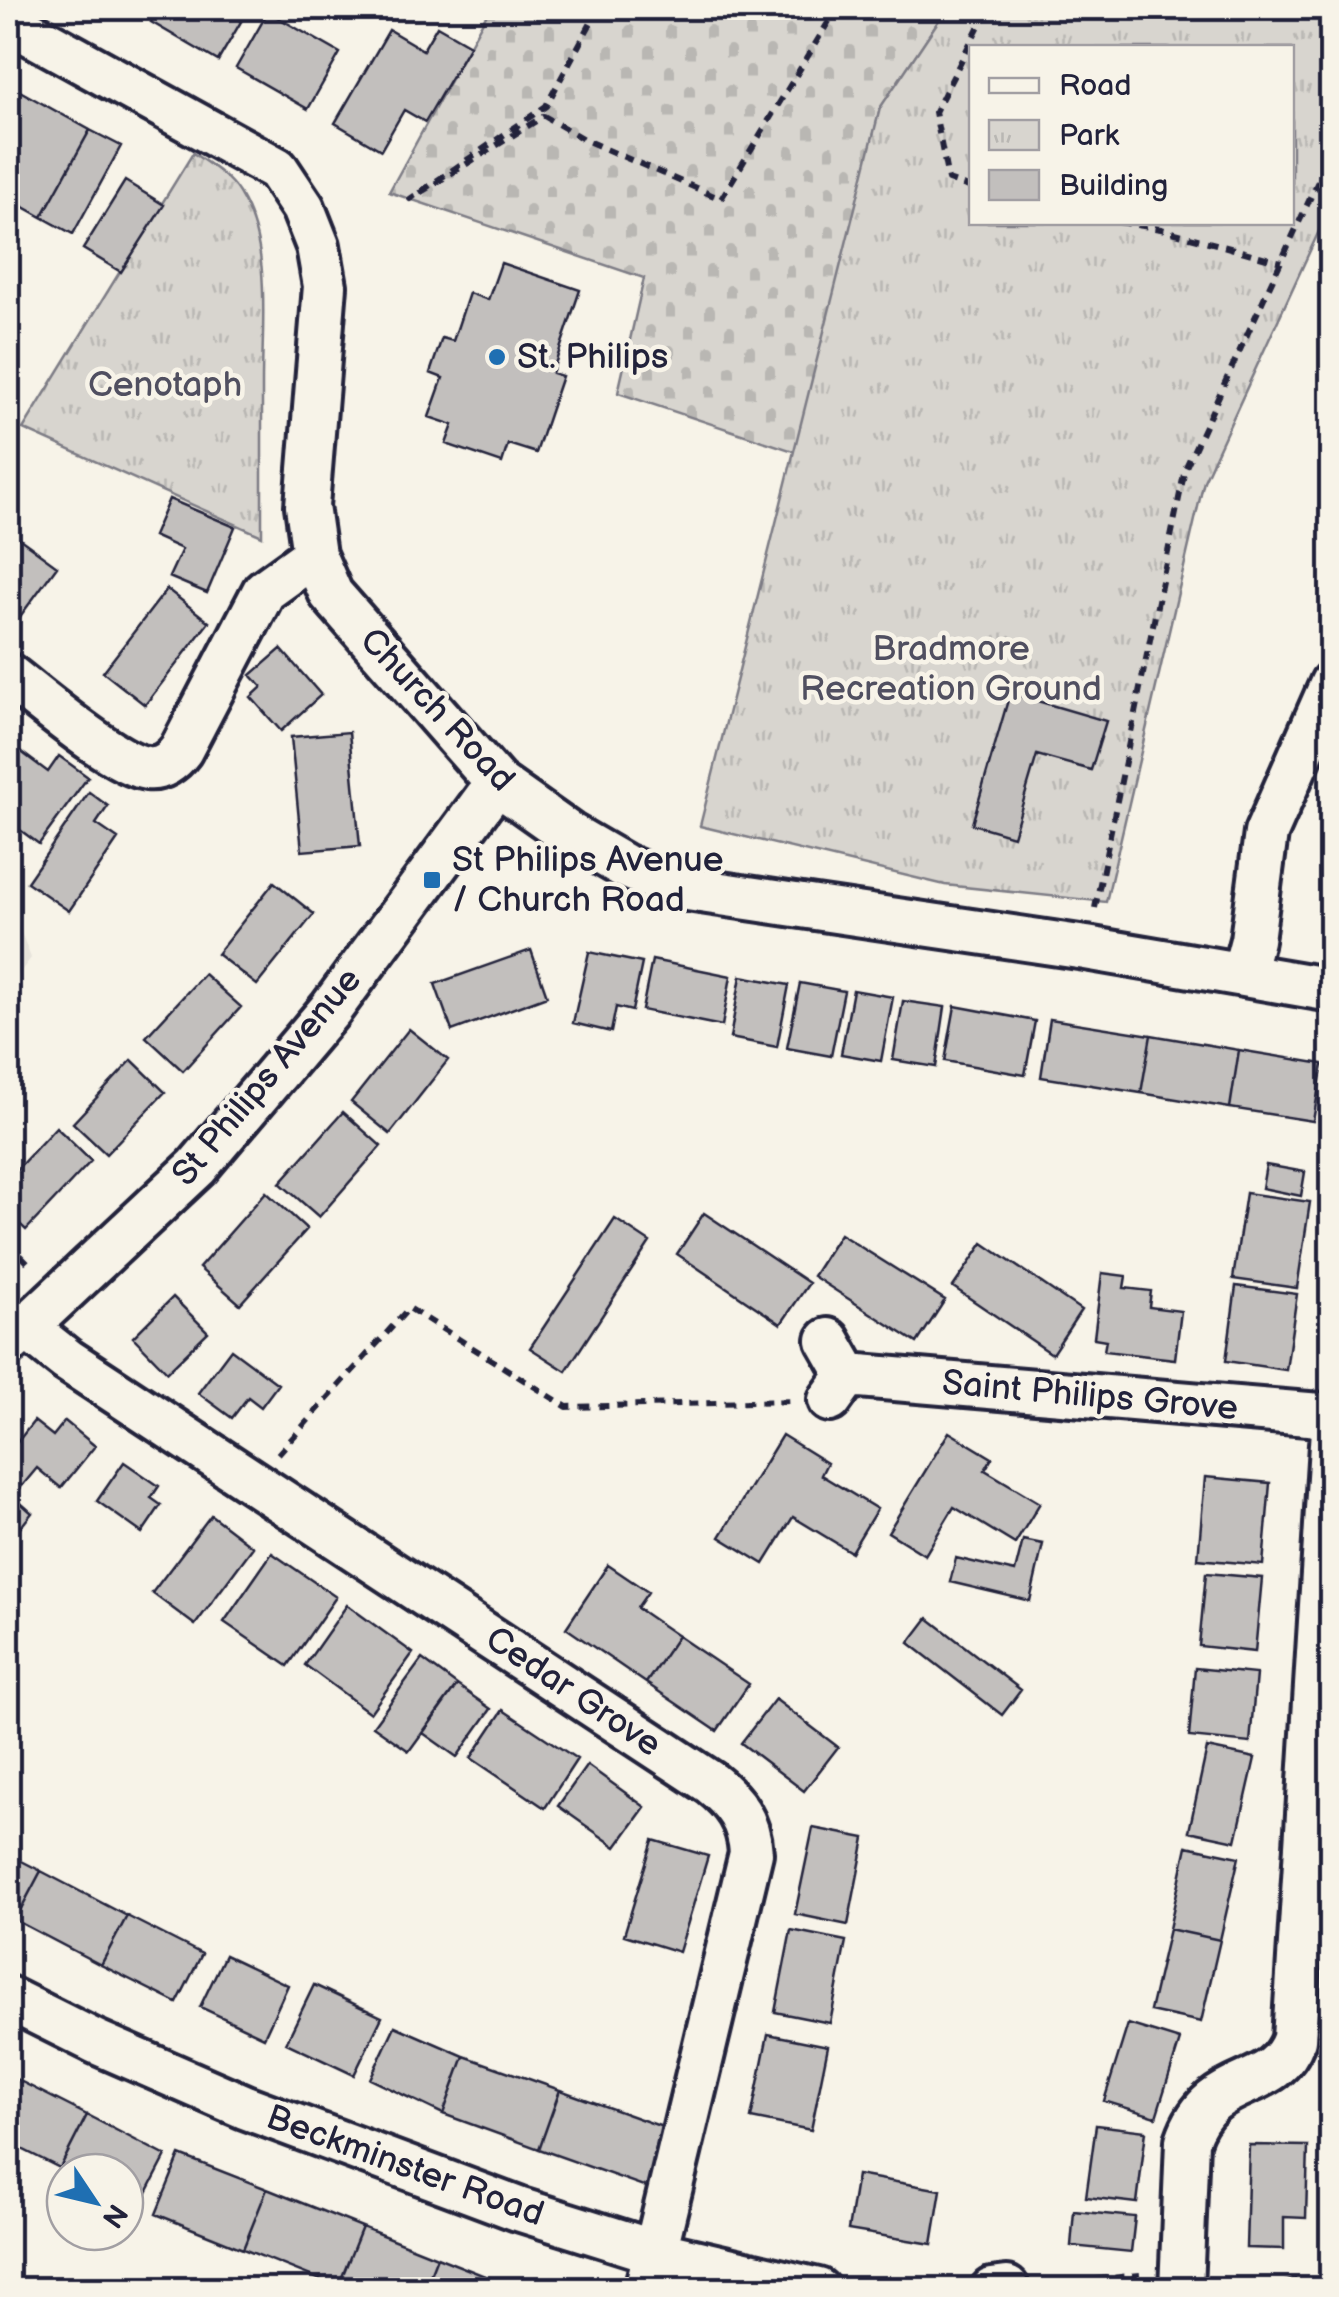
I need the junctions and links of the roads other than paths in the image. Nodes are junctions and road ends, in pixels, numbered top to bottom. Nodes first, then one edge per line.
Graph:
1 (8, 22) edge
2 (314, 555) junction
3 (8, 675) edge
4 (1332, 683) edge
5 (497, 783) junction
6 (1244, 974) junction
7 (1332, 990) edge
8 (16, 1335) edge
9 (835, 1372) road end
10 (1332, 1416) edge
11 (1332, 1429) edge
12 (8, 1998) edge
13 (651, 2270) edge
14 (1181, 2280) edge
15 (818, 2290) edge

1 - 2 street, Church Road
2 - 3 street
2 - 5 street, Church Road
4 - 6 street
5 - 6 street, Church Road
5 - 8 street, St Philips Avenue
6 - 7 street, Church Road
8 - 13 street, Cedar Grove
9 - 10 street, Saint Philips Grove
11 - 14 street
12 - 13 street, Beckminster Road
13 - 15 street, Beckminster Road

